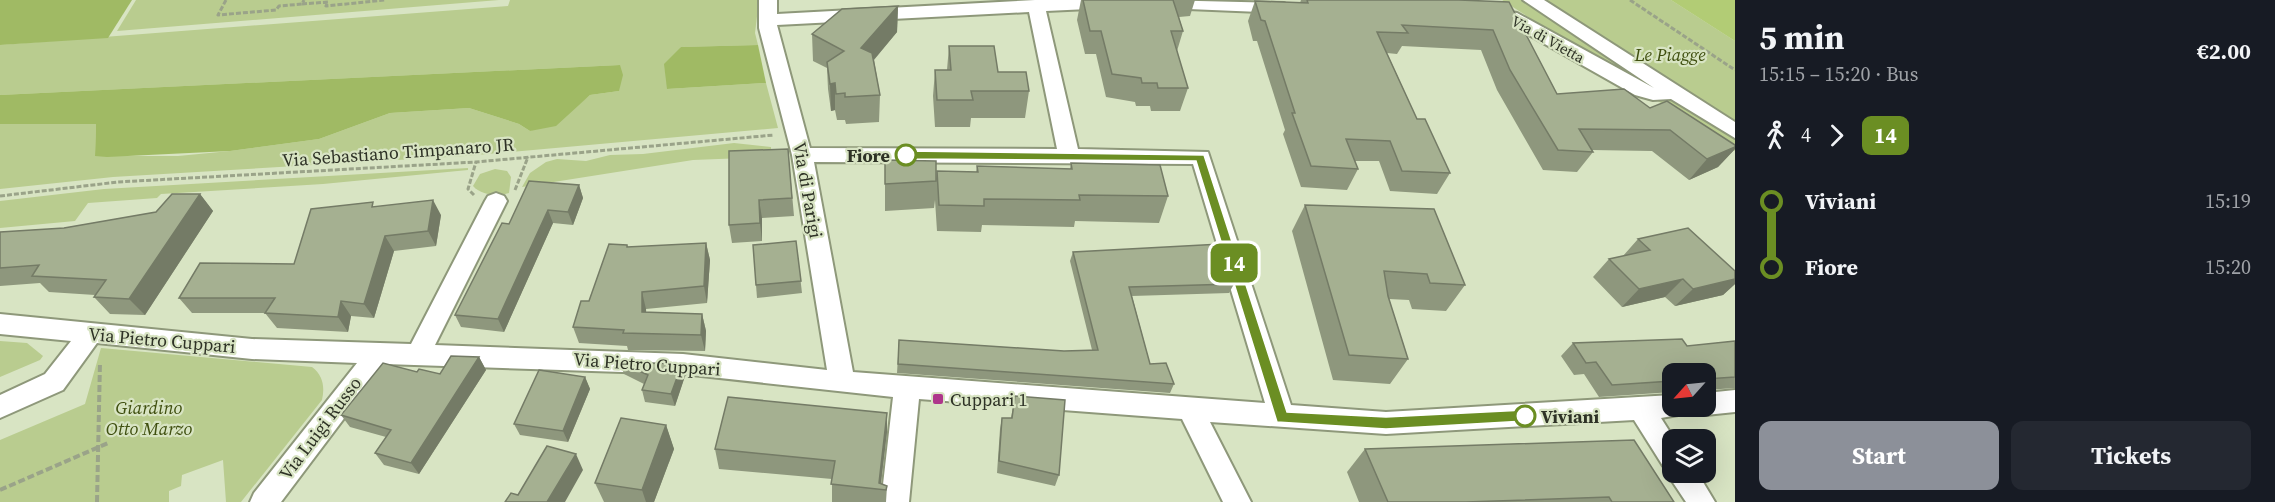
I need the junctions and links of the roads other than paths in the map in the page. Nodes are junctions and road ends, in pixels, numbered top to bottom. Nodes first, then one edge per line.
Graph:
1 (768, 0) edge
2 (1533, 0) edge
3 (1036, 6) junction
4 (1301, 9) edge
5 (1476, 14) edge
6 (767, 20) junction
7 (1674, 92) junction
8 (1735, 131) edge
9 (800, 144) junction
10 (1069, 156) junction
11 (496, 201) dead end
12 (0, 324) edge
13 (96, 334) junction
14 (378, 355) junction
15 (418, 355) junction
16 (842, 382) junction
17 (907, 387) junction
18 (1735, 401) edge
19 (1716, 403) edge
20 (0, 407) edge
21 (1662, 407) edge
22 (1190, 409) junction
23 (1641, 409) junction
24 (1282, 417) junction
25 (1662, 442) edge
26 (1689, 483) edge
27 (264, 502) edge
28 (895, 502) edge
29 (1237, 502) edge
30 (1701, 502) edge

1 - 6 street, Via di Parigi
2 - 7 street
3 - 4 street
3 - 6 street
3 - 10 street
5 - 7 street, Via di Vietta
6 - 9 street, Via di Parigi
7 - 8 street
9 - 10 street
9 - 16 street, Via di Parigi
10 - 24 street
11 - 15 street
12 - 13 street, Via Pietro Cuppari
13 - 14 street, Via Pietro Cuppari
13 - 20 street
14 - 15 street, Via Pietro Cuppari
14 - 27 street, Via Luigi Russo
15 - 16 street, Via Pietro Cuppari
16 - 17 street, Via Pietro Cuppari
17 - 22 street, Via Pietro Cuppari
17 - 28 street
18 - 19 street
21 - 23 street, Via Pietro Cuppari
22 - 24 street, Via Pietro Cuppari
22 - 29 street
23 - 24 street, Via Pietro Cuppari
23 - 25 street
26 - 30 street

